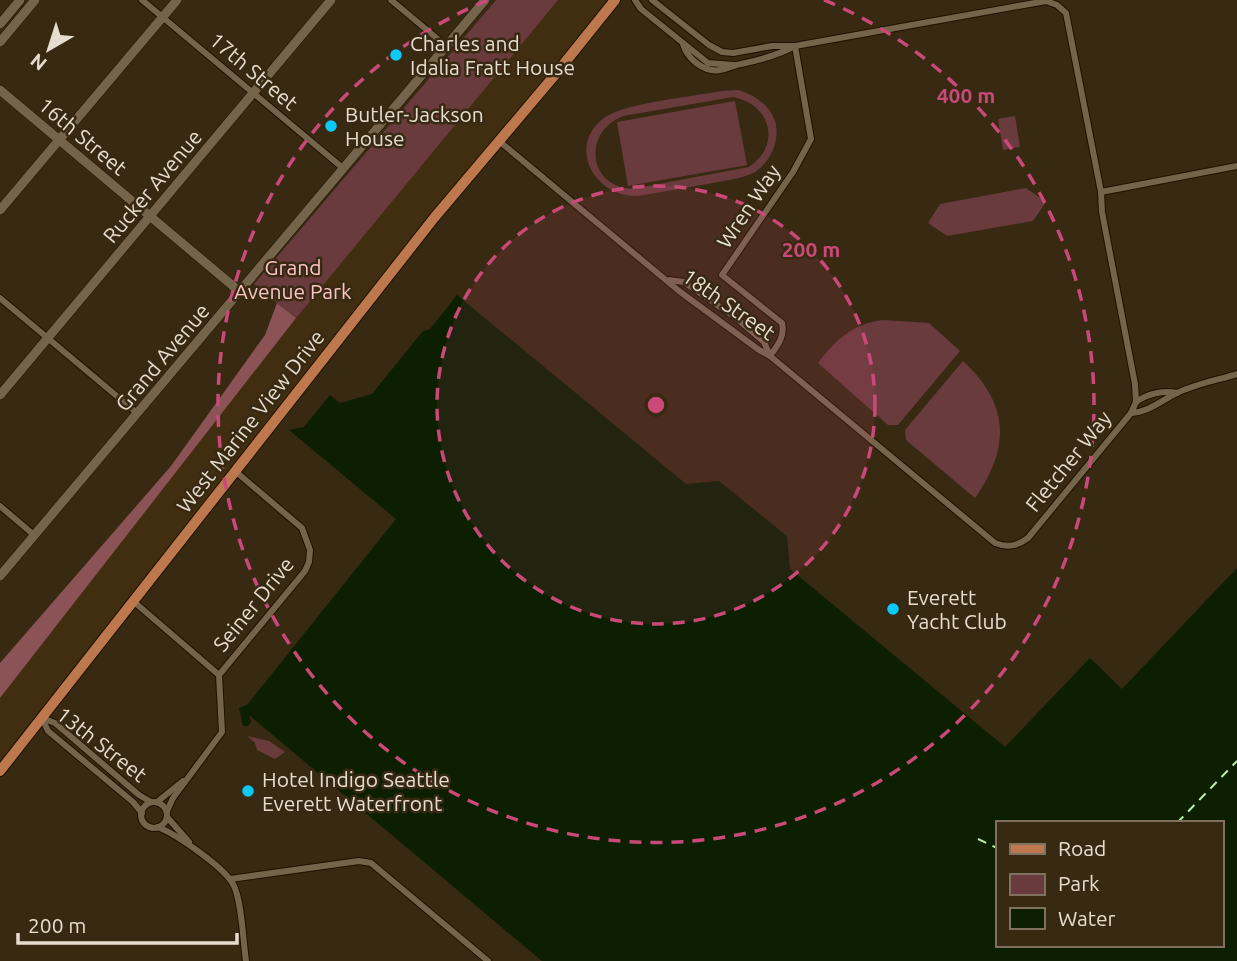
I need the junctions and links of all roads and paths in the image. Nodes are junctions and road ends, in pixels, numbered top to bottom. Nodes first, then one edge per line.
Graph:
1 (20, 0) edge
2 (35, 0) edge
3 (142, 0) edge
4 (177, 0) edge
5 (331, 0) edge
6 (391, 0) edge
7 (485, 0) edge
8 (615, 0) edge
9 (635, 0) edge
10 (652, 0) edge
11 (1064, 0) edge
12 (1066, 13) junction
13 (163, 17) junction
14 (0, 24) edge
15 (0, 42) edge
16 (446, 46) junction
17 (795, 46) junction
18 (0, 90) edge
19 (253, 93) junction
20 (59, 139) junction
21 (499, 141) junction
22 (1237, 166) edge
23 (344, 169) junction
24 (1101, 192) junction
25 (0, 210) edge
26 (150, 216) junction
27 (667, 280) junction
28 (239, 291) junction
29 (0, 299) edge
30 (48, 338) junction
31 (771, 356) junction
32 (1237, 374) edge
33 (1177, 393) junction
34 (0, 395) edge
35 (1136, 402) junction
36 (1131, 412) junction
37 (137, 413) junction
38 (235, 471) junction
39 (0, 506) edge
40 (34, 535) junction
41 (0, 576) edge
42 (133, 601) junction
43 (219, 675) junction
44 (42, 718) junction
45 (0, 771) edge
46 (187, 778) junction
47 (154, 802) junction
48 (142, 813) junction
49 (167, 814) junction
50 (158, 827) junction
51 (192, 846) junction
52 (230, 879) junction
53 (246, 961) edge
54 (488, 961) edge

1 - 14 street
2 - 15 street
3 - 13 street, 17th Street
4 - 13 street
5 - 19 street, Rucker Avenue
6 - 16 street
7 - 16 street, Grand Avenue
8 - 21 main road, West Marine View Drive
9 - 17 street
10 - 17 street
11 - 12 street, Fletcher Way
12 - 17 street
12 - 24 street, Fletcher Way
13 - 19 street, 17th Street
13 - 20 street
16 - 23 street, Grand Avenue
17 - 31 street, Wren Way
18 - 20 street, 16th Street
19 - 23 street, 17th Street
19 - 26 street, Rucker Avenue
20 - 25 street
20 - 26 street, 16th Street
21 - 27 street, 18th Street
21 - 38 main road, West Marine View Drive
22 - 24 street
23 - 28 street, Grand Avenue
24 - 35 street, Fletcher Way
26 - 28 street, 16th Street
26 - 30 street, Rucker Avenue
27 - 31 street, 18th Street
27 - 31 street, 18th Street
28 - 37 street, Grand Avenue
29 - 30 street
30 - 34 street, Rucker Avenue
30 - 37 street
31 - 36 street, Fletcher Way
32 - 33 street
33 - 35 street
33 - 36 street
35 - 36 street, Fletcher Way
37 - 40 street, Grand Avenue
38 - 42 main road, West Marine View Drive
38 - 43 street, Seiner Drive
39 - 40 street
40 - 41 street, Grand Avenue
42 - 43 street
42 - 44 main road, West Marine View Drive
43 - 46 street, Seiner Drive
44 - 45 main road, West Marine View Drive
44 - 47 street, 13th Street
44 - 48 street, 13th Street
46 - 47 street, Seiner Drive
46 - 49 street, Seiner Drive
47 - 48 street
47 - 49 street
48 - 50 street
49 - 50 street
49 - 51 street
50 - 51 street
51 - 52 street
52 - 53 street
52 - 54 street

